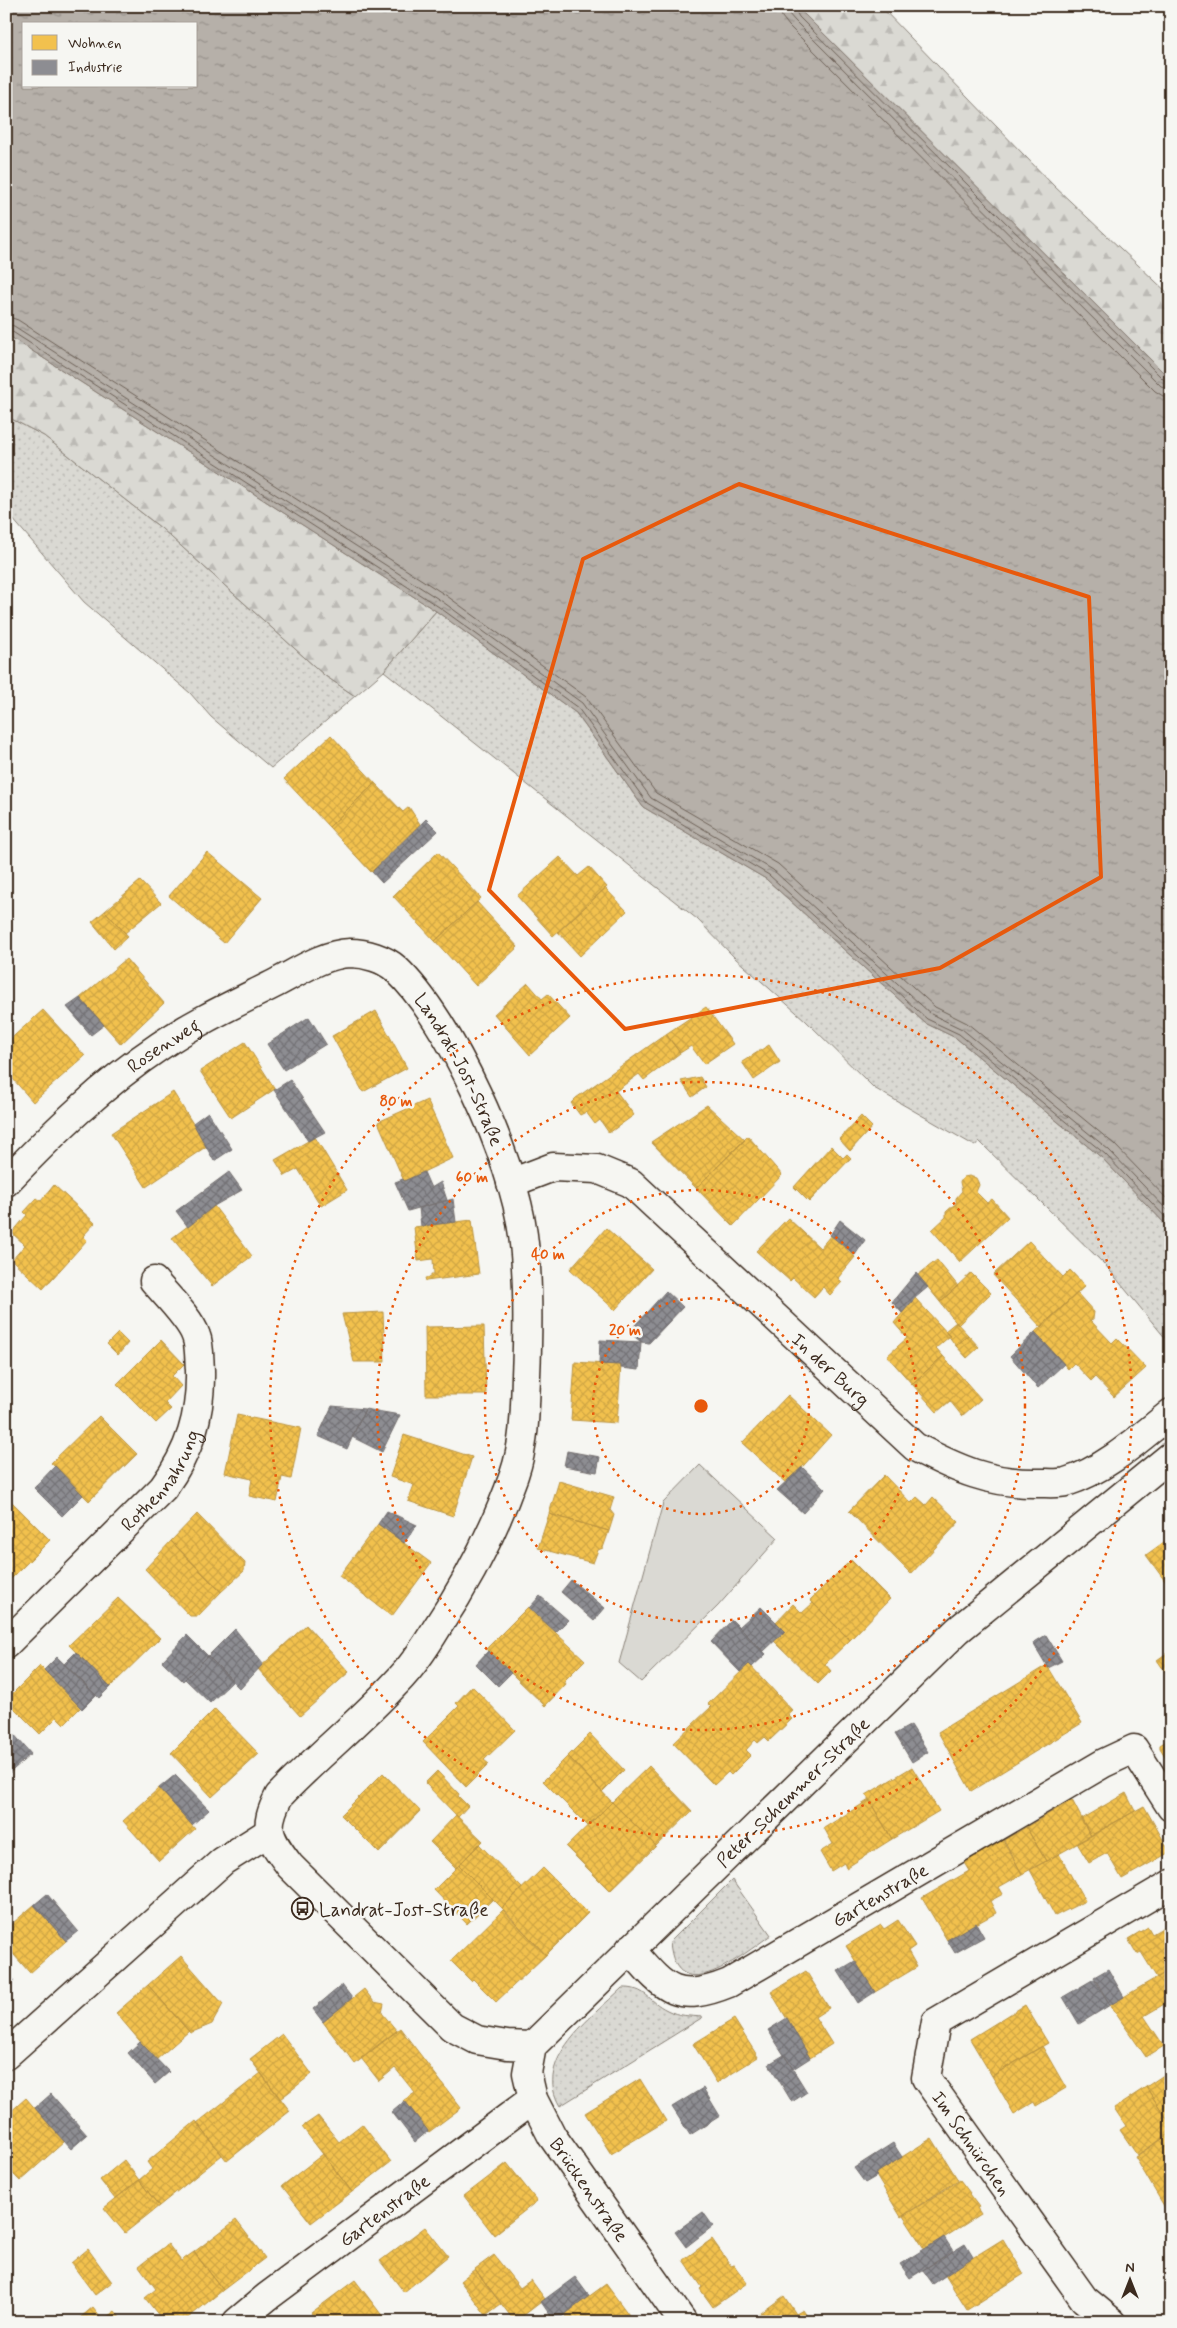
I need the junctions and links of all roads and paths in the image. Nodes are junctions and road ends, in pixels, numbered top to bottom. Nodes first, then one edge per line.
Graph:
1 (348, 953) joint
2 (6, 1182) edge
3 (511, 1183) junction
4 (154, 1281) dead end
5 (1171, 1412) edge
6 (1171, 1456) edge
7 (6, 1644) edge
8 (1171, 1807) edge
9 (269, 1832) junction
10 (1171, 1884) edge
11 (630, 1948) junction
12 (532, 2046) junction
13 (6, 2055) edge
14 (533, 2099) junction
15 (237, 2322) edge
16 (683, 2322) edge
17 (1112, 2322) edge

1 - 2 street, Rosenweg
1 - 3 street, Landrat-Jost-Straße
3 - 5 street, In der Burg
3 - 9 street, Landrat-Jost-Straße
4 - 7 street, Rothennahrung
6 - 11 street, Peter-Schemmer-Straße
8 - 11 street, Gartenstraße
9 - 12 street
9 - 13 street
10 - 17 street, Im Schnürchen
11 - 12 street, Peter-Schemmer-Straße
12 - 14 street, Brückenstraße
14 - 15 street, Gartenstraße
14 - 16 street, Brückenstraße

